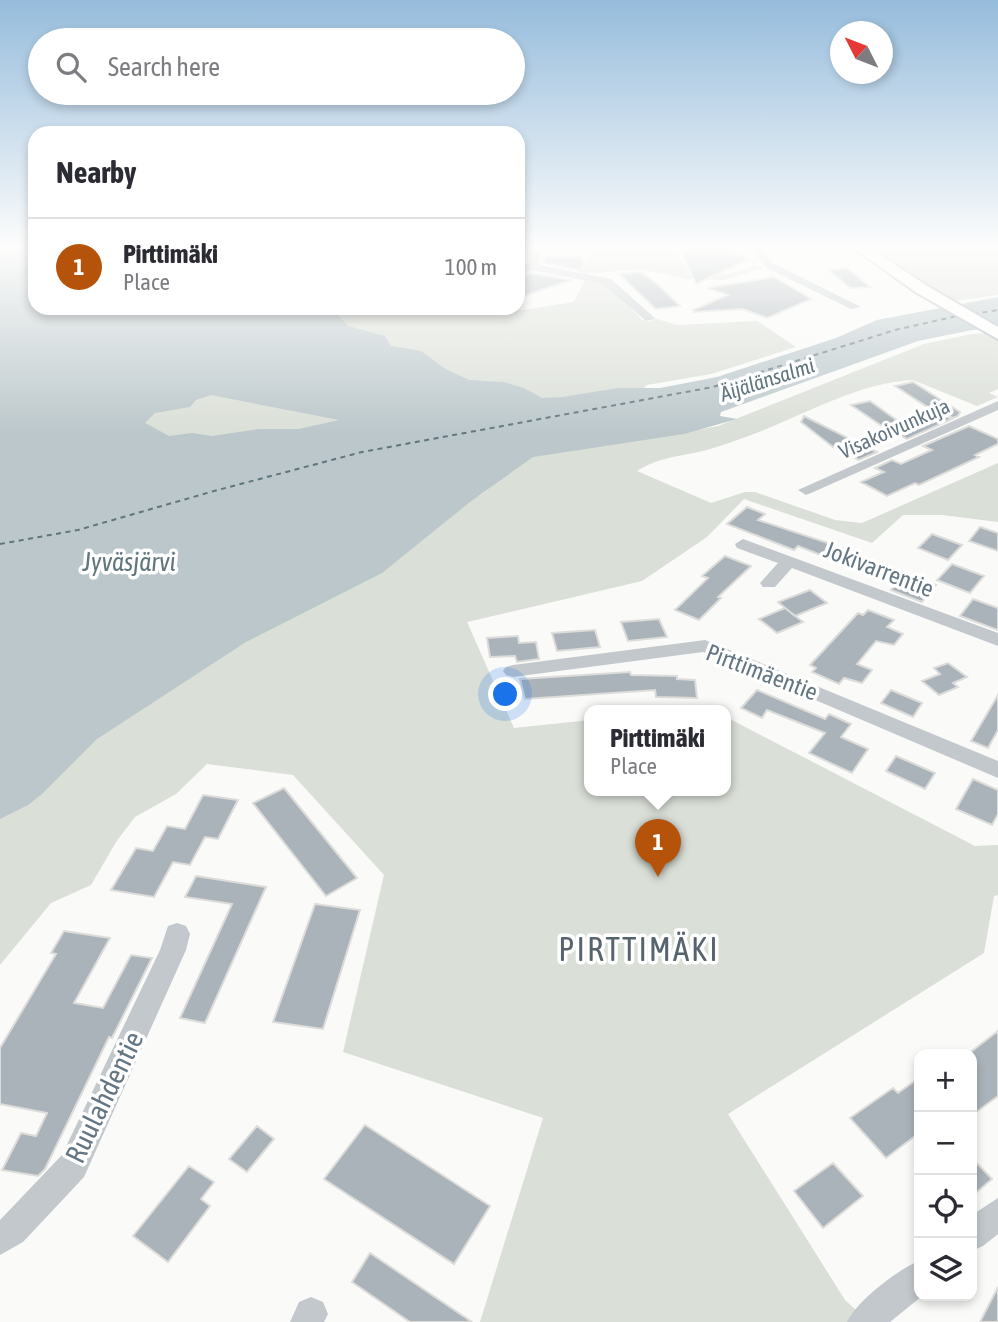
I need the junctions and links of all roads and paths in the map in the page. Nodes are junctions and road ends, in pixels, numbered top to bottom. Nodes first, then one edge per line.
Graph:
1 (641, 311) edge
2 (958, 311) edge
3 (650, 319) dead end
4 (998, 334) edge
5 (998, 405) edge
6 (806, 489) dead end
7 (743, 544) dead end
8 (789, 561) junction
9 (769, 583) dead end
10 (998, 640) edge
11 (513, 671) dead end
12 (998, 770) edge
13 (177, 934) dead end
14 (998, 1214) edge
15 (977, 1231) edge
16 (0, 1239) edge
17 (914, 1282) edge
18 (864, 1322) edge

1 - 3 street
2 - 4 main road
5 - 6 street, Visakoivunkuja
7 - 8 street, Jokivarrentie
8 - 9 street
8 - 10 street, Jokivarrentie
11 - 12 street, Pirttimäentie
13 - 16 street, Ruulahdentie
14 - 15 street
17 - 18 street

